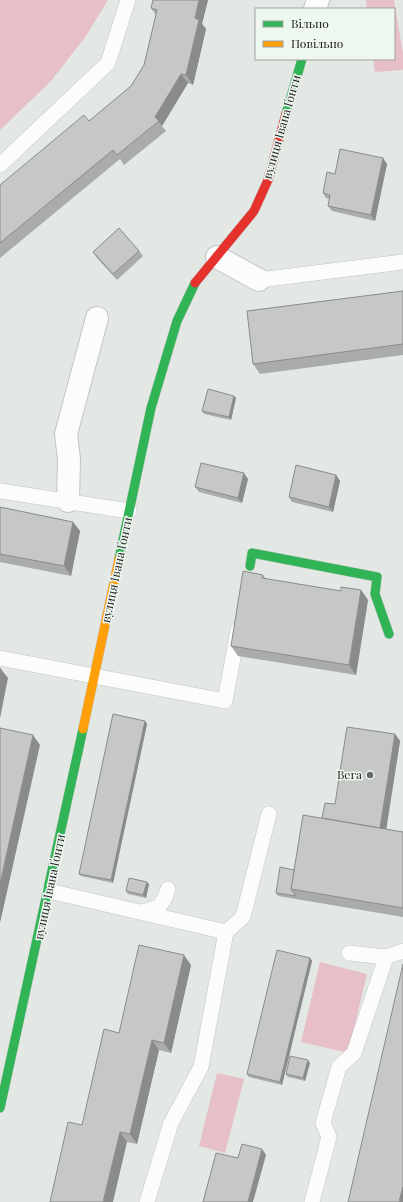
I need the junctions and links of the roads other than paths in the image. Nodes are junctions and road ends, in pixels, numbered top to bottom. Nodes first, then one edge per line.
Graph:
1 (128, 0) edge
2 (302, 60) edge
3 (0, 165) edge
4 (217, 257) junction
5 (403, 262) edge
6 (259, 280) joint
7 (97, 318) dead end
8 (0, 491) edge
9 (68, 501) junction
10 (129, 511) junction
11 (250, 566) joint
12 (247, 584) edge
13 (241, 615) edge
14 (396, 635) edge
15 (0, 658) edge
16 (94, 676) junction
17 (269, 814) dead end
18 (168, 888) dead end
19 (49, 891) junction
20 (139, 912) junction
21 (226, 932) junction
22 (403, 951) edge
23 (349, 953) dead end
24 (386, 957) junction
25 (3, 1081) edge
26 (0, 1108) edge
27 (147, 1202) edge
28 (312, 1202) edge

1 - 3 lane
2 - 4 street, вулиця Івана Ґонти
4 - 6 street
4 - 10 street, вулиця Івана Ґонти
5 - 6 lane
7 - 9 street
8 - 9 lane
9 - 10 lane
10 - 16 street, вулиця Івана Ґонти
11 - 12 lane
11 - 14 street
13 - 16 lane
15 - 16 lane
16 - 19 street, вулиця Івана Ґонти
17 - 21 lane
18 - 20 lane
19 - 20 lane
19 - 25 street, вулиця Івана Ґонти
20 - 21 lane
21 - 27 lane
22 - 24 lane
23 - 24 lane
24 - 28 lane
25 - 26 street, вулиця Івана Ґонти

